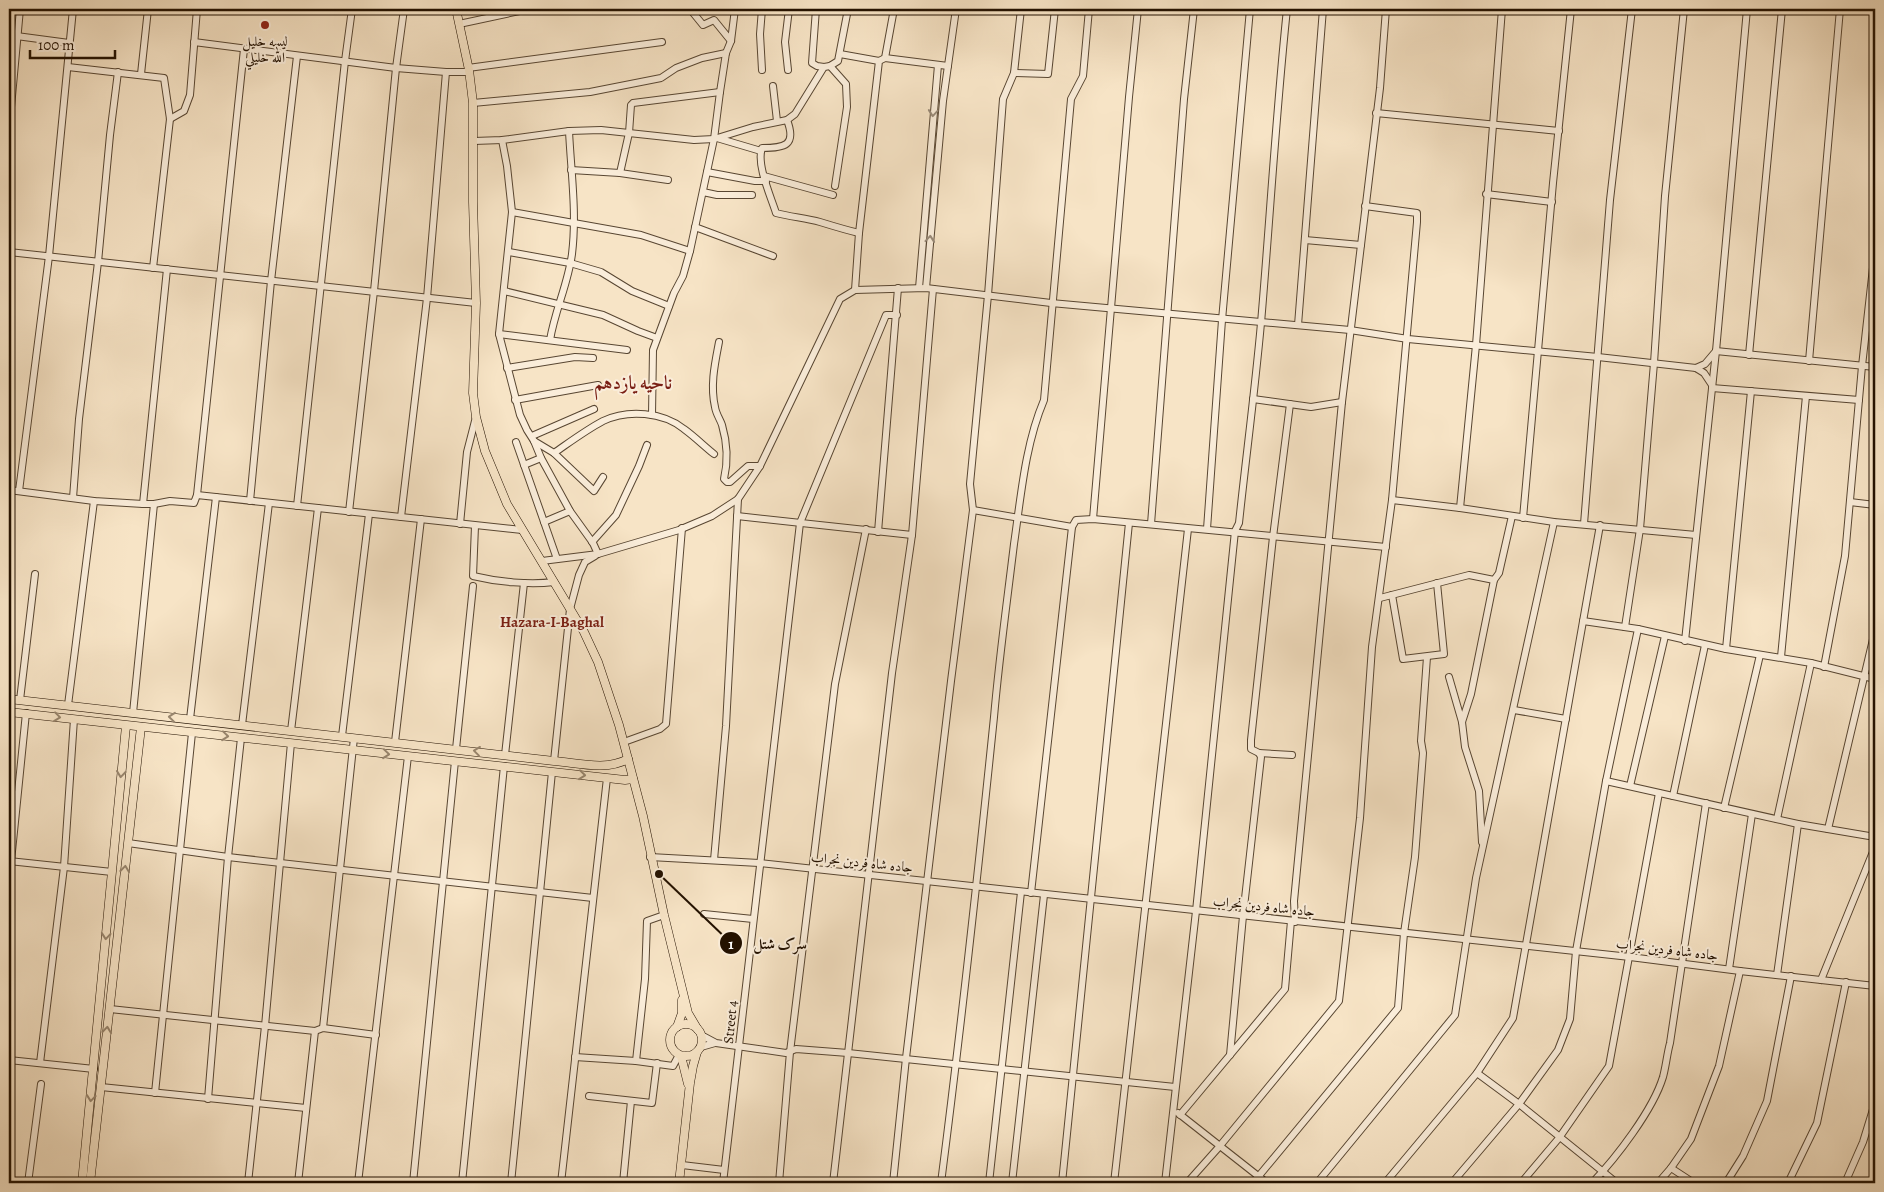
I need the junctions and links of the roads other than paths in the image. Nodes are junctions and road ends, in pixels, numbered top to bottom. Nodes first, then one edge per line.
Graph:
1 (20, 9) edge
2 (73, 9) edge
3 (148, 9) edge
4 (197, 9) edge
5 (352, 9) edge
6 (404, 9) edge
7 (456, 9) edge
8 (528, 9) edge
9 (690, 9) edge
10 (735, 9) edge
11 (762, 9) edge
12 (789, 9) edge
13 (816, 9) edge
14 (848, 9) edge
15 (894, 9) edge
16 (956, 9) edge
17 (1021, 9) edge
18 (1054, 9) edge
19 (1089, 9) edge
20 (1138, 9) edge
21 (1194, 9) edge
22 (1250, 9) edge
23 (1287, 9) edge
24 (1323, 9) edge
25 (1386, 9) edge
26 (1502, 9) edge
27 (1571, 9) edge
28 (1632, 9) edge
29 (1684, 9) edge
30 (1747, 9) edge
31 (1782, 9) edge
32 (1840, 9) edge
33 (506, 11) edge
34 (459, 24) junction
35 (9, 35) edge
36 (17, 36) junction
37 (731, 41) junction
38 (194, 42) junction
39 (662, 42) dead end
40 (69, 43) junction
41 (244, 48) junction
42 (726, 53) junction
43 (840, 54) junction
44 (297, 56) junction
45 (882, 60) junction
46 (345, 61) junction
47 (938, 64) junction
48 (948, 66) junction
49 (68, 67) junction
50 (827, 67) junction
51 (396, 68) junction
52 (469, 70) junction
53 (762, 70) dead end
54 (788, 70) dead end
55 (118, 72) junction
56 (446, 72) junction
57 (1014, 73) junction
58 (141, 74) junction
59 (773, 86) dead end
60 (720, 92) junction
61 (473, 103) junction
62 (1376, 113) junction
63 (170, 119) junction
64 (786, 120) junction
65 (777, 121) junction
66 (1492, 125) junction
67 (9, 129) edge
68 (569, 131) junction
69 (1559, 131) junction
70 (629, 134) junction
71 (715, 139) junction
72 (502, 140) junction
73 (474, 141) junction
74 (761, 151) junction
75 (571, 170) junction
76 (707, 172) junction
77 (929, 172) junction
78 (936, 172) junction
79 (620, 173) junction
80 (765, 178) junction
81 (668, 180) dead end
82 (835, 186) dead end
83 (703, 192) junction
84 (1486, 194) junction
85 (752, 195) dead end
86 (833, 195) dead end
87 (1552, 202) junction
88 (1365, 206) junction
89 (512, 212) junction
90 (574, 222) junction
91 (695, 227) junction
92 (859, 233) junction
93 (1304, 240) junction
94 (1361, 245) junction
95 (1875, 250) edge
96 (690, 251) junction
97 (9, 252) edge
98 (509, 252) junction
99 (49, 256) junction
100 (774, 256) dead end
101 (98, 262) junction
102 (570, 263) junction
103 (153, 268) junction
104 (167, 270) junction
105 (221, 275) junction
106 (271, 281) junction
107 (321, 286) junction
108 (898, 288) junction
109 (926, 288) junction
110 (855, 290) junction
111 (374, 291) junction
112 (504, 291) junction
113 (988, 295) junction
114 (427, 298) junction
115 (476, 303) junction
116 (1051, 303) junction
117 (559, 304) junction
118 (669, 306) junction
119 (1111, 308) junction
120 (897, 315) junction
121 (1166, 315) junction
122 (1222, 320) junction
123 (1261, 324) junction
124 (1298, 326) junction
125 (1350, 330) junction
126 (499, 334) junction
127 (657, 338) junction
128 (1408, 339) junction
129 (550, 340) junction
130 (719, 342) dead end
131 (1476, 345) junction
132 (627, 350) dead end
133 (1716, 351) junction
134 (1539, 352) junction
135 (1749, 355) junction
136 (1598, 356) junction
137 (593, 358) dead end
138 (1809, 360) junction
139 (1654, 363) junction
140 (1862, 366) junction
141 (1875, 367) edge
142 (508, 368) junction
143 (1696, 368) junction
144 (598, 385) dead end
145 (1712, 386) junction
146 (1750, 391) junction
147 (1806, 396) junction
148 (1253, 399) junction
149 (515, 400) junction
150 (1859, 400) junction
151 (1342, 402) junction
152 (1290, 404) junction
153 (594, 409) dead end
154 (652, 415) junction
155 (476, 417) junction
156 (533, 438) junction
157 (516, 442) dead end
158 (646, 445) dead end
159 (554, 453) junction
160 (714, 454) dead end
161 (541, 458) junction
162 (524, 465) junction
163 (760, 466) junction
164 (603, 477) dead end
165 (9, 490) edge
166 (19, 491) junction
167 (197, 496) junction
168 (216, 497) junction
169 (73, 498) junction
170 (738, 499) junction
171 (1392, 500) junction
172 (94, 501) junction
173 (250, 501) junction
174 (1850, 502) junction
175 (269, 503) junction
176 (143, 504) junction
177 (154, 504) junction
178 (1875, 505) edge
179 (297, 506) junction
180 (318, 508) junction
181 (1460, 508) junction
182 (973, 510) junction
183 (570, 511) junction
184 (349, 512) junction
185 (368, 514) junction
186 (737, 516) junction
187 (1512, 516) junction
188 (401, 517) junction
189 (1018, 518) junction
190 (1523, 518) junction
191 (1093, 519) junction
192 (421, 520) junction
193 (544, 522) junction
194 (1554, 522) junction
195 (800, 523) junction
196 (1129, 523) junction
197 (460, 524) junction
198 (1151, 524) junction
199 (1584, 524) junction
200 (1600, 525) junction
201 (475, 526) junction
202 (1072, 527) junction
203 (682, 528) junction
204 (1188, 528) junction
205 (866, 529) junction
206 (1640, 529) junction
207 (522, 530) junction
208 (1207, 530) junction
209 (1235, 531) junction
210 (878, 532) junction
211 (912, 535) junction
212 (1696, 535) junction
213 (1273, 537) junction
214 (1329, 541) junction
215 (592, 542) junction
216 (1386, 547) junction
217 (598, 554) junction
218 (557, 559) junction
219 (542, 561) junction
220 (35, 574) dead end
221 (1494, 580) junction
222 (554, 582) junction
223 (524, 583) junction
224 (1437, 583) junction
225 (473, 586) dead end
226 (1392, 595) junction
227 (1380, 598) junction
228 (570, 609) junction
229 (1582, 621) junction
230 (1625, 628) junction
231 (1638, 629) junction
232 (1875, 631) edge
233 (1665, 636) junction
234 (1684, 641) junction
235 (1705, 645) junction
236 (1726, 649) junction
237 (1760, 655) junction
238 (1427, 657) junction
239 (1780, 657) junction
240 (1810, 663) junction
241 (1824, 667) junction
242 (1449, 677) dead end
243 (1865, 677) junction
244 (1875, 679) edge
245 (9, 699) edge
246 (20, 700) junction
247 (68, 705) junction
248 (1514, 710) junction
249 (9, 712) edge
250 (26, 713) junction
251 (133, 713) junction
252 (74, 719) junction
253 (190, 719) junction
254 (1566, 719) junction
255 (1462, 722) junction
256 (242, 725) junction
257 (126, 726) junction
258 (141, 727) junction
259 (291, 731) junction
260 (192, 733) junction
261 (342, 736) junction
262 (241, 738) junction
263 (354, 738) junction
264 (395, 742) junction
265 (624, 742) junction
266 (291, 743) junction
267 (456, 749) junction
268 (353, 750) junction
269 (1259, 753) junction
270 (505, 755) junction
271 (1292, 755) dead end
272 (408, 756) junction
273 (628, 759) junction
274 (455, 761) junction
275 (554, 761) junction
276 (504, 766) junction
277 (552, 772) junction
278 (607, 778) junction
279 (633, 779) junction
280 (1606, 781) junction
281 (1630, 786) junction
282 (1659, 793) junction
283 (1673, 796) junction
284 (1706, 803) junction
285 (1724, 808) junction
286 (1752, 814) junction
287 (1777, 819) junction
288 (1798, 824) junction
289 (1828, 829) junction
290 (1875, 837) edge
291 (128, 843) junction
292 (1875, 847) edge
293 (180, 850) junction
294 (1483, 850) junction
295 (228, 857) junction
296 (650, 857) junction
297 (714, 860) junction
298 (10, 861) edge
299 (279, 862) junction
300 (759, 863) junction
301 (64, 867) junction
302 (339, 869) junction
303 (812, 869) junction
304 (112, 872) junction
305 (393, 875) junction
306 (869, 876) junction
307 (9, 881) edge
308 (442, 881) junction
309 (928, 882) junction
310 (492, 886) junction
311 (977, 888) junction
312 (540, 891) junction
313 (1021, 892) junction
314 (1031, 894) junction
315 (1044, 895) junction
316 (593, 898) junction
317 (1092, 900) junction
318 (1145, 906) junction
319 (1196, 911) junction
320 (704, 914) dead end
321 (664, 915) junction
322 (1243, 916) junction
323 (753, 919) junction
324 (1293, 921) junction
325 (1347, 927) junction
326 (1404, 933) junction
327 (1467, 940) junction
328 (1525, 946) junction
329 (1576, 952) junction
330 (1630, 957) junction
331 (1682, 964) junction
332 (1729, 970) junction
333 (1740, 971) junction
334 (1777, 975) junction
335 (1791, 976) junction
336 (679, 978) junction
337 (1821, 980) junction
338 (1846, 982) junction
339 (1875, 984) edge
340 (110, 1009) junction
341 (163, 1016) junction
342 (214, 1020) junction
343 (265, 1026) junction
344 (677, 1027) junction
345 (323, 1028) junction
346 (315, 1031) junction
347 (700, 1033) junction
348 (376, 1035) junction
349 (716, 1043) junction
350 (740, 1048) junction
351 (699, 1050) junction
352 (790, 1052) junction
353 (848, 1053) junction
354 (1230, 1055) junction
355 (680, 1056) junction
356 (575, 1057) junction
357 (906, 1058) junction
358 (9, 1060) edge
359 (636, 1061) junction
360 (40, 1063) junction
361 (658, 1063) junction
362 (956, 1064) junction
363 (94, 1068) junction
364 (1001, 1069) junction
365 (1024, 1071) junction
366 (1477, 1073) junction
367 (1072, 1076) junction
368 (1124, 1083) junction
369 (41, 1084) dead end
370 (101, 1087) junction
371 (1175, 1087) junction
372 (155, 1093) junction
373 (589, 1096) dead end
374 (689, 1098) junction
375 (208, 1099) junction
376 (631, 1101) junction
377 (257, 1104) junction
378 (1519, 1104) junction
379 (1875, 1104) edge
380 (1173, 1107) junction
381 (306, 1108) junction
382 (1180, 1116) junction
383 (1559, 1138) junction
384 (1219, 1147) junction
385 (682, 1165) junction
386 (1671, 1168) junction
387 (724, 1170) junction
388 (1602, 1172) junction
389 (1259, 1176) junction
390 (82, 1179) edge
391 (91, 1180) edge
392 (1684, 1181) edge
393 (28, 1183) edge
394 (248, 1183) edge
395 (298, 1183) edge
396 (358, 1183) edge
397 (413, 1183) edge
398 (462, 1183) edge
399 (512, 1183) edge
400 (561, 1183) edge
401 (623, 1183) edge
402 (679, 1183) edge
403 (723, 1183) edge
404 (779, 1183) edge
405 (833, 1183) edge
406 (893, 1183) edge
407 (941, 1183) edge
408 (988, 1183) edge
409 (1012, 1183) edge
410 (1062, 1183) edge
411 (1114, 1183) edge
412 (1165, 1183) edge
413 (1187, 1183) edge
414 (1253, 1183) edge
415 (1268, 1183) edge
416 (1317, 1183) edge
417 (1385, 1183) edge
418 (1452, 1183) edge
419 (1521, 1183) edge
420 (1592, 1183) edge
421 (1617, 1183) edge
422 (1658, 1183) edge
423 (1694, 1183) edge
424 (1726, 1183) edge
425 (1788, 1183) edge
426 (1845, 1183) edge

1 - 36 street
2 - 40 street
3 - 58 street
4 - 38 street
5 - 46 street
6 - 51 street
7 - 34 main road
8 - 33 street
9 - 37 street
10 - 37 street
11 - 53 street
12 - 54 street
13 - 50 street
14 - 43 street
15 - 45 street
16 - 48 street
17 - 57 street
18 - 57 street
19 - 116 street
20 - 119 street
21 - 121 street
22 - 122 street
23 - 123 street
24 - 93 street
25 - 62 street
26 - 66 street
27 - 69 street
28 - 136 street
29 - 139 street
30 - 133 street
31 - 135 street
32 - 138 street
33 - 34 street
34 - 52 main road
35 - 36 street
36 - 40 street
36 - 67 street
37 - 42 street
38 - 41 street
38 - 63 street
39 - 52 street
40 - 49 street
41 - 44 street
41 - 105 street
42 - 60 street
42 - 61 street
43 - 45 street
43 - 50 street
44 - 46 street
44 - 106 street
45 - 47 street
45 - 92 street
46 - 51 street
46 - 107 street
47 - 48 street
47 -> 77 street
48 - 78 street
49 - 55 street
49 - 99 street
50 - 64 street
50 - 82 street
51 - 56 street
51 - 111 street
52 - 56 street
52 - 61 main road
55 - 58 street
55 - 101 street
56 - 114 street
57 - 113 street
58 - 63 street
59 - 65 street
60 - 70 street
60 - 71 street
61 - 73 main road
62 - 66 street
62 - 88 street
63 - 103 street
64 - 65 street
64 - 74 street
65 - 71 street
66 - 69 street
66 - 84 street
68 - 70 street
68 - 72 street
68 - 75 street
69 - 87 street
70 - 71 street
70 - 79 street
71 - 74 street
71 - 76 street
72 - 73 street
72 - 89 street
73 - 115 main road
74 - 80 street
75 - 79 street
75 - 90 street
76 - 80 street
76 - 83 street
77 - 78 street
77 - 109 street
109 -> 78 street
79 - 81 street
80 - 86 street
80 - 92 street
83 - 85 street
83 - 91 street
84 - 87 street
84 - 131 street
87 - 134 street
88 - 94 street
88 - 128 street
89 - 90 street
89 - 98 street
90 - 96 street
90 - 102 street
91 - 96 street
91 - 100 street
92 - 110 street
93 - 94 street
93 - 124 street
94 - 125 street
95 - 140 street
96 - 118 street
97 - 99 street
98 - 102 street
98 - 112 street
99 - 101 street
99 - 166 street
101 - 103 street
101 - 169 street
102 - 117 street
102 - 118 street
103 - 104 street
104 - 105 street
104 - 176 street
105 - 106 street
105 - 167 street
106 - 107 street
106 - 173 street
107 - 111 street
107 - 179 street
108 - 109 street
108 - 110 street
108 - 120 street
109 - 113 street
109 - 211 street
110 - 163 street
111 - 114 street
111 - 184 street
112 - 117 street
112 - 126 street
113 - 116 street
113 - 182 street
114 - 115 street
114 - 188 street
115 - 155 main road
116 - 119 street
116 - 189 street
117 - 127 street
117 - 129 street
118 - 127 street
119 - 121 street
119 - 191 street
120 - 195 street, Street 4
120 - 210 street
121 - 122 street
121 - 198 street
122 - 123 street
122 - 208 street
123 - 124 street
123 - 148 street
124 - 125 street
125 - 128 street
125 - 151 street
126 - 129 street
126 - 142 street
127 - 154 street
128 - 131 street
128 - 171 street
129 - 132 street
130 - 163 street
131 - 134 street
131 - 181 street
133 - 135 street
133 - 143 street
133 - 145 street
134 - 136 street
134 - 190 street
135 - 138 street
136 - 139 street
136 - 199 street
137 - 142 street
138 - 140 street
139 - 143 street
139 - 206 street
140 - 141 street
140 - 150 street
142 - 149 street
143 - 145 street
144 - 149 street
145 - 146 street
145 - 212 street
146 - 147 street
146 - 236 street
147 - 150 street
147 - 239 street
148 - 152 street
148 - 209 street
149 - 156 street
150 - 174 street
151 - 152 street
151 - 214 street
152 - 213 street
153 - 156 street
154 - 159 street
154 - 160 street
155 - 197 street
155 - 207 main road
156 - 159 street
156 - 161 street
157 - 162 street
158 - 215 street
159 - 164 street
161 - 162 street
161 - 183 street
162 - 193 street
163 - 170 street
165 - 166 street
166 - 169 street
167 - 168 street
167 - 177 street
168 - 173 street
168 - 253 street
169 - 172 street
170 - 186 street
170 - 203 street
171 - 181 street
171 - 216 street
172 - 176 street
172 - 247 street
173 - 175 street
174 - 178 street
174 - 241 street
175 - 179 street
175 - 256 street
176 - 177 street
177 - 251 street
179 - 180 street
180 - 184 street
180 - 259 street
181 - 187 street
182 - 189 street
182 - 309 street
183 - 193 street
183 - 215 street
184 - 185 street
185 - 188 street
185 - 261 street
186 - 195 street
186 - 297 street
187 - 190 street
187 - 221 street
188 - 192 street
189 - 202 street
189 - 311 street
190 - 194 street
191 - 196 street
191 - 202 street
192 - 197 street
192 - 264 street
193 - 218 street
194 - 199 street
194 - 248 street
195 - 205 street
195 - 300 street, Street 4
196 - 198 street
196 - 317 street
197 - 201 street
198 - 204 street
199 - 200 street
200 - 206 street
200 - 229 street
201 - 207 street
201 - 223 street
202 - 314 street
203 - 217 street
203 - 265 street
204 - 208 street
204 - 318 street
205 - 210 street
205 - 303 street
206 - 212 street
206 - 230 street
207 - 219 main road
208 - 209 street
209 - 213 street
209 - 319 street
210 - 211 street
211 - 306 street
212 - 234 street
213 - 214 street
213 - 269 street
214 - 216 street
214 - 324 street
215 - 217 street
216 - 227 street
217 - 218 street
217 - 228 street
218 - 219 street
219 - 222 main road
220 - 246 street
221 - 224 street
221 - 255 street
222 - 223 street
222 - 228 main road
223 - 270 street
224 - 226 street
224 - 238 street
225 - 267 street
226 - 227 street
226 - 238 street
227 - 325 street
228 - 265 main road
228 - 275 street
229 - 230 street
229 - 254 street
230 - 231 street
231 - 233 street
231 - 280 street
232 - 243 street
233 - 234 street
233 - 281 street
234 - 235 street
235 - 236 street
235 - 283 street
236 - 237 street
237 - 239 street
237 - 285 street
238 - 326 street
239 - 240 street
240 - 241 street
240 - 287 street
241 - 243 street
242 - 255 street
243 - 244 street
243 - 289 street
245 - 246 main road
246 - 247 main road
247 - 251 main road
248 - 254 street
248 - 294 street
249 - 250 main road
250 -> 252 main road
250 - 298 street
253 -> 251 main road
252 - 257 main road
252 - 301 street
253 - 256 main road
254 - 328 street
255 - 294 street
256 - 259 main road
257 - 258 main road
257 -> 304 main road
258 - 260 main road
258 - 291 main road
259 - 261 main road
260 -> 262 main road
260 - 293 street
261 - 263 main road
262 - 266 main road
262 - 295 street
263 - 264 main road
263 - 268 street
264 - 267 main road
265 - 273 main road
266 - 268 main road
266 - 299 street
270 -> 267 main road
268 -> 272 main road
268 - 302 street
269 - 271 street
269 - 322 street
270 - 275 main road
272 - 274 main road
272 - 305 street
273 - 275 main road
273 - 279 main road
274 - 276 main road
274 - 308 street
276 - 277 main road
276 - 310 street
277 -> 278 main road
277 - 312 street
278 - 279 main road
278 - 316 street
279 - 296 main road
280 - 281 street
280 - 329 street
281 - 282 street
282 - 283 street
282 - 330 street
283 - 284 street
284 - 285 street
284 - 331 street
285 - 286 street
286 - 287 street
286 - 332 street
287 - 288 street
288 - 289 street
288 - 334 street
289 - 290 street
291 - 293 street
340 -> 291 main road
292 - 337 street
293 - 295 street
293 - 341 street
294 - 327 street
295 - 299 street
295 - 342 street
296 - 297 street, جاده شاه فردین نجراب
296 - 321 main road
297 - 300 street, جاده شاه فردین نجراب
298 - 301 street
298 - 307 street
299 - 302 street
299 - 343 street
300 - 303 street, جاده شاه فردین نجراب
300 - 323 street, Street 4
301 - 304 street
301 - 360 street
302 - 305 street
302 - 345 street
303 - 306 street, جاده شاه فردین نجراب
303 - 352 street
304 -> 363 main road
305 - 308 street
305 - 348 street
306 - 309 street, جاده شاه فردین نجراب
306 - 353 street
308 - 310 street
308 - 397 street
309 - 311 street, جاده شاه فردین نجراب
309 - 357 street
310 - 312 street
310 - 398 street
311 - 313 street, جاده شاه فردین نجراب
311 - 362 street
312 - 316 street
312 - 399 street
313 - 314 street, جاده شاه فردین نجراب
313 - 364 street
314 - 315 street, جاده شاه فردین نجراب
315 - 317 street, جاده شاه فردین نجراب
315 - 365 street
316 - 356 street
317 - 318 street, جاده شاه فردین نجراب
317 - 367 street
318 - 319 street, جاده شاه فردین نجراب
318 - 368 street
319 - 322 street, جاده شاه فردین نجراب
319 - 371 street
320 - 323 street
321 - 336 main road
321 - 359 street
322 - 324 street, جاده شاه فردین نجراب
322 - 354 street
323 - 350 street, Street 4
324 - 325 street, جاده شاه فردین نجراب
324 - 354 street
325 - 326 street, جاده شاه فردین نجراب
325 - 384 street
326 - 327 street, جاده شاه فردین نجراب
326 - 389 street
327 - 328 street, جاده شاه فردین نجراب
327 - 416 street
328 - 329 street, جاده شاه فردین نجراب
328 - 366 street
329 - 330 street, جاده شاه فردین نجراب
329 - 378 street
330 - 331 street, جاده شاه فردین نجراب
330 - 383 street
331 - 332 street, جاده شاه فردین نجراب
331 - 388 street
332 - 333 street, جاده شاه فردین نجراب
333 - 334 street, جاده شاه فردین نجراب
333 - 386 street
334 - 335 street, جاده شاه فردین نجراب
335 - 337 street, جاده شاه فردین نجراب
335 - 424 street
336 - 344 main road
336 - 347 main road
337 - 338 street, جاده شاه فردین نجراب
338 - 339 street, جاده شاه فردین نجراب
338 - 425 street
340 - 341 street
370 -> 340 main road
341 - 342 street
341 - 372 street
342 - 343 street
342 - 375 street
343 - 346 street
343 - 377 street
344 - 347 main road
344 - 355 main road
345 - 346 street
345 - 348 street
346 - 381 street
347 - 349 street
347 - 351 main road
348 - 396 street
349 - 350 street
349 - 351 street
350 - 352 street
350 - 387 street, Street 4
351 - 355 main road
351 - 374 main road
352 - 353 street
352 - 404 street
353 - 357 street
353 - 405 street
354 - 382 street
355 - 361 street
355 - 374 main road
356 - 359 street
356 - 400 street
357 - 362 street
357 - 406 street
358 - 360 street
359 - 361 street
360 - 363 street
361 - 376 street
362 - 364 street
362 - 407 street
363 -> 390 main road
364 - 365 street
364 - 408 street
365 - 367 street
365 - 409 street
366 - 378 street
366 - 417 street
367 - 368 street
367 - 410 street
368 - 371 street
368 - 411 street
369 - 393 street
370 - 372 street
370 - 391 main road
371 - 380 street
372 - 375 street
373 - 376 street
374 - 385 main road
375 - 377 street
376 - 401 street
377 - 381 street
377 - 394 street
378 - 383 street
378 - 418 street
379 - 426 street
380 - 382 street
380 - 412 street
381 - 395 street
382 - 384 street
383 - 388 street
383 - 419 street
384 - 389 street
384 - 413 street
385 - 387 street
385 - 402 main road
386 - 392 street
386 - 422 street
387 - 403 street, Street 4
388 - 420 street
388 - 421 street
389 - 414 street
389 - 415 street
390 - 391 main road
392 - 423 street

